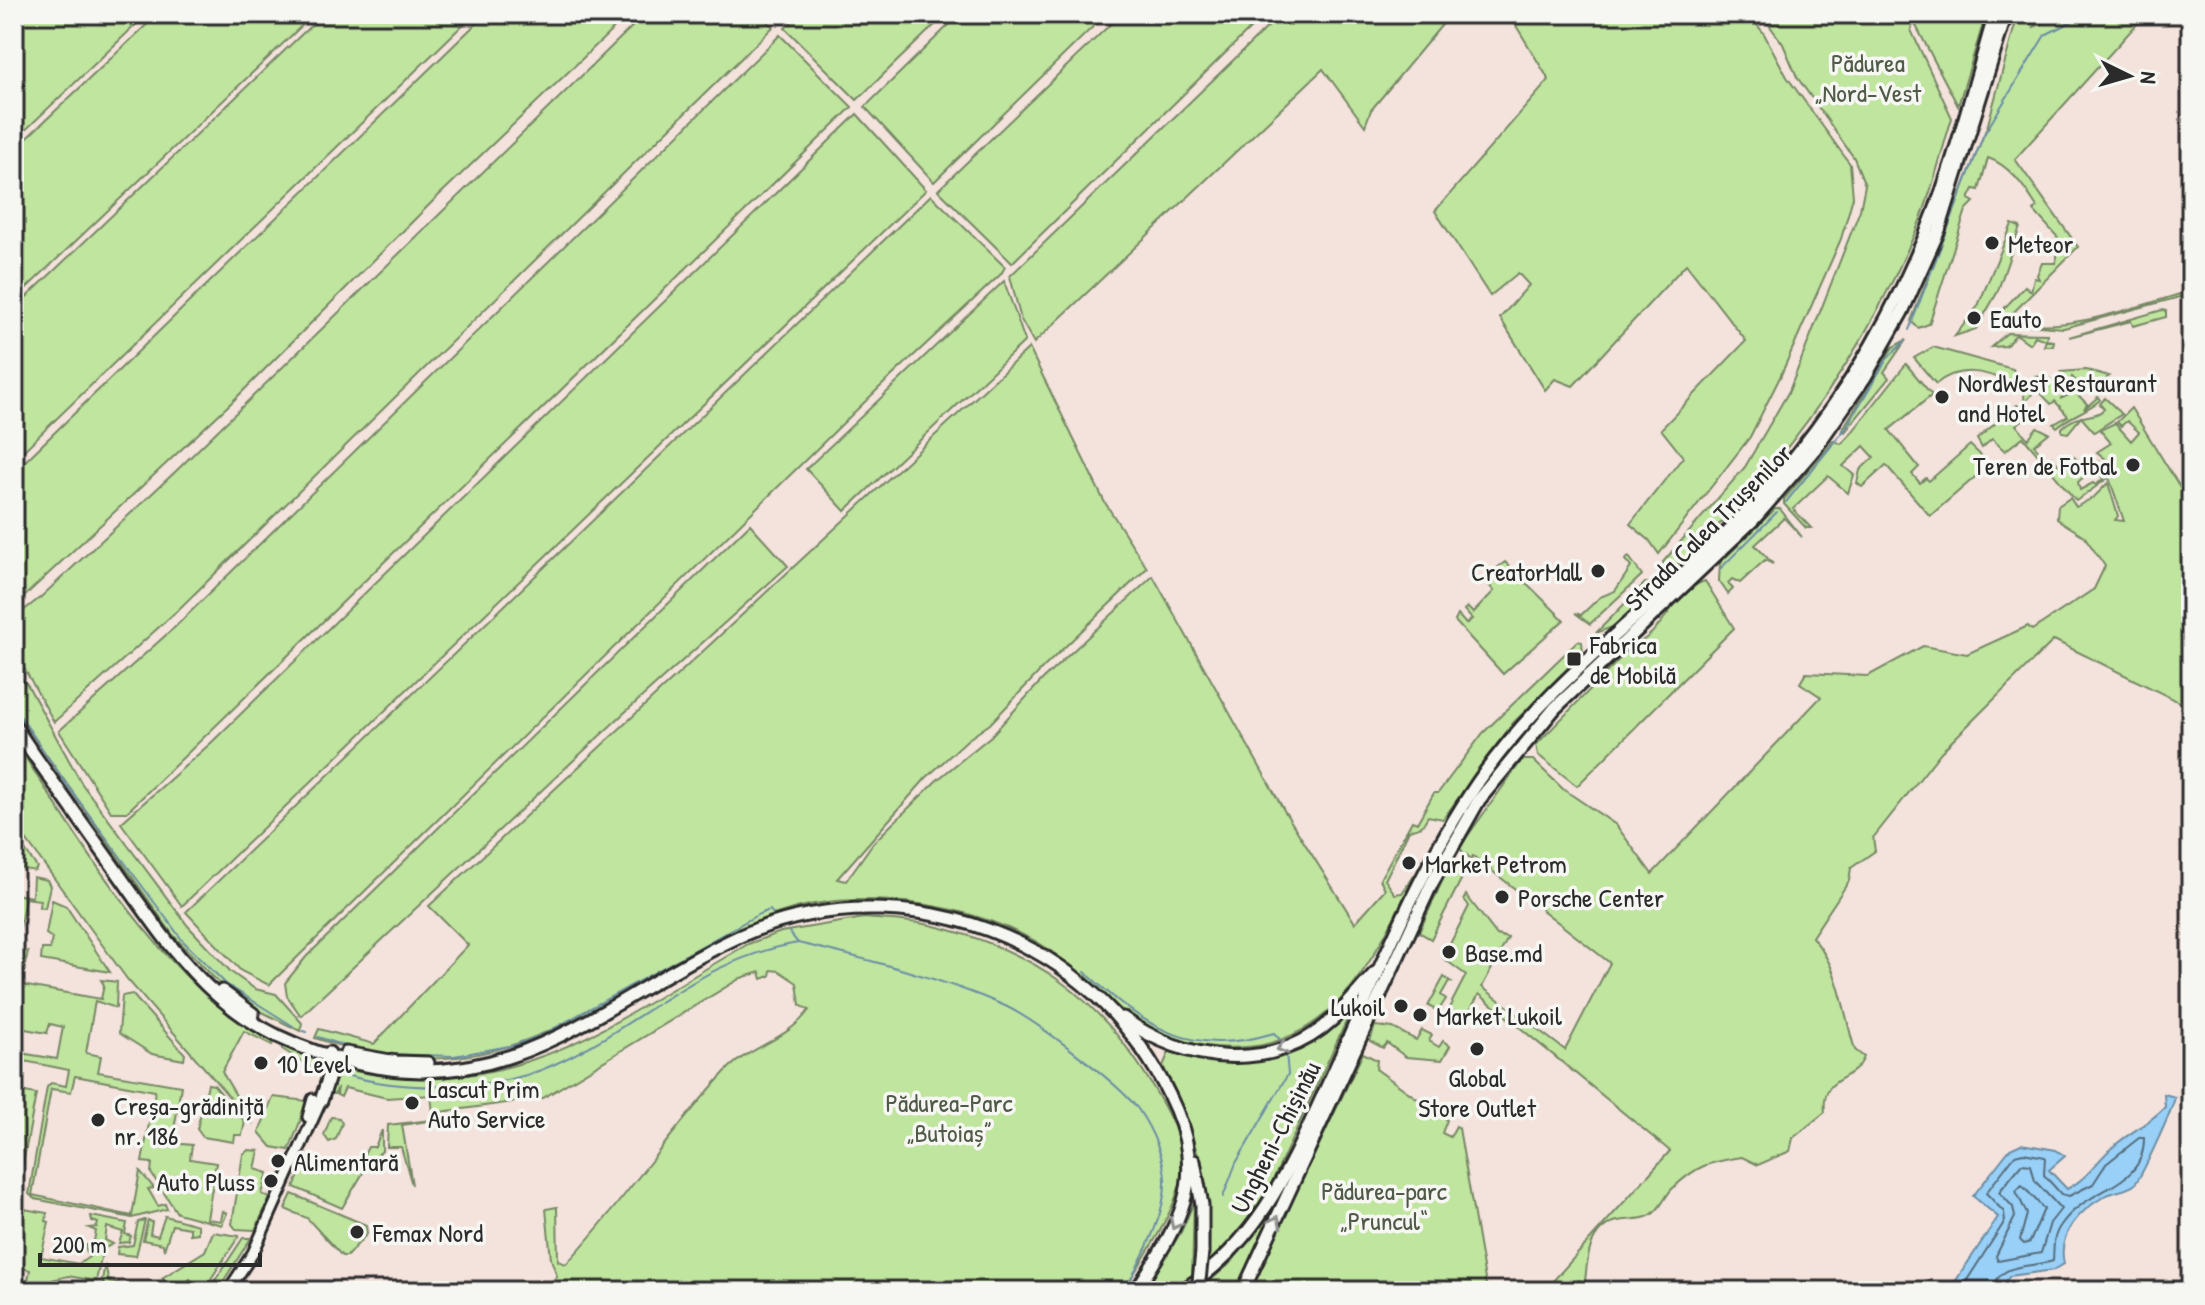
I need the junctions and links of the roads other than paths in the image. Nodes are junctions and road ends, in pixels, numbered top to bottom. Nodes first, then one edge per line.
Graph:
1 (1995, 14) edge
2 (2006, 14) edge
3 (14, 725) edge
4 (152, 921) junction
5 (1383, 963) junction
6 (209, 990) junction
7 (1112, 1010) junction
8 (1361, 1025) junction
9 (333, 1058) junction
10 (460, 1068) junction
11 (317, 1098) junction
12 (1190, 1149) junction
13 (228, 1291) edge
14 (1136, 1291) edge
15 (1182, 1291) edge
16 (1198, 1291) edge
17 (1243, 1291) edge

1 - 5 highway, Strada Calea Trușenilor
2 - 8 highway, Strada Calea Trușenilor
3 - 4 highway
4 - 6 highway
4 - 9 highway
4 - 10 highway
5 -> 7 highway
5 - 8 highway, Strada Calea Trușenilor
6 - 9 highway
6 - 11 highway
7 - 10 highway
7 - 12 highway
8 - 15 highway, Ungheni-Chișinău
17 -> 8 highway, Ungheni-Chișinău
9 - 10 highway
9 - 11 highway
10 - 11 highway
11 - 13 main road
12 -> 14 highway
12 - 16 highway, bridge

